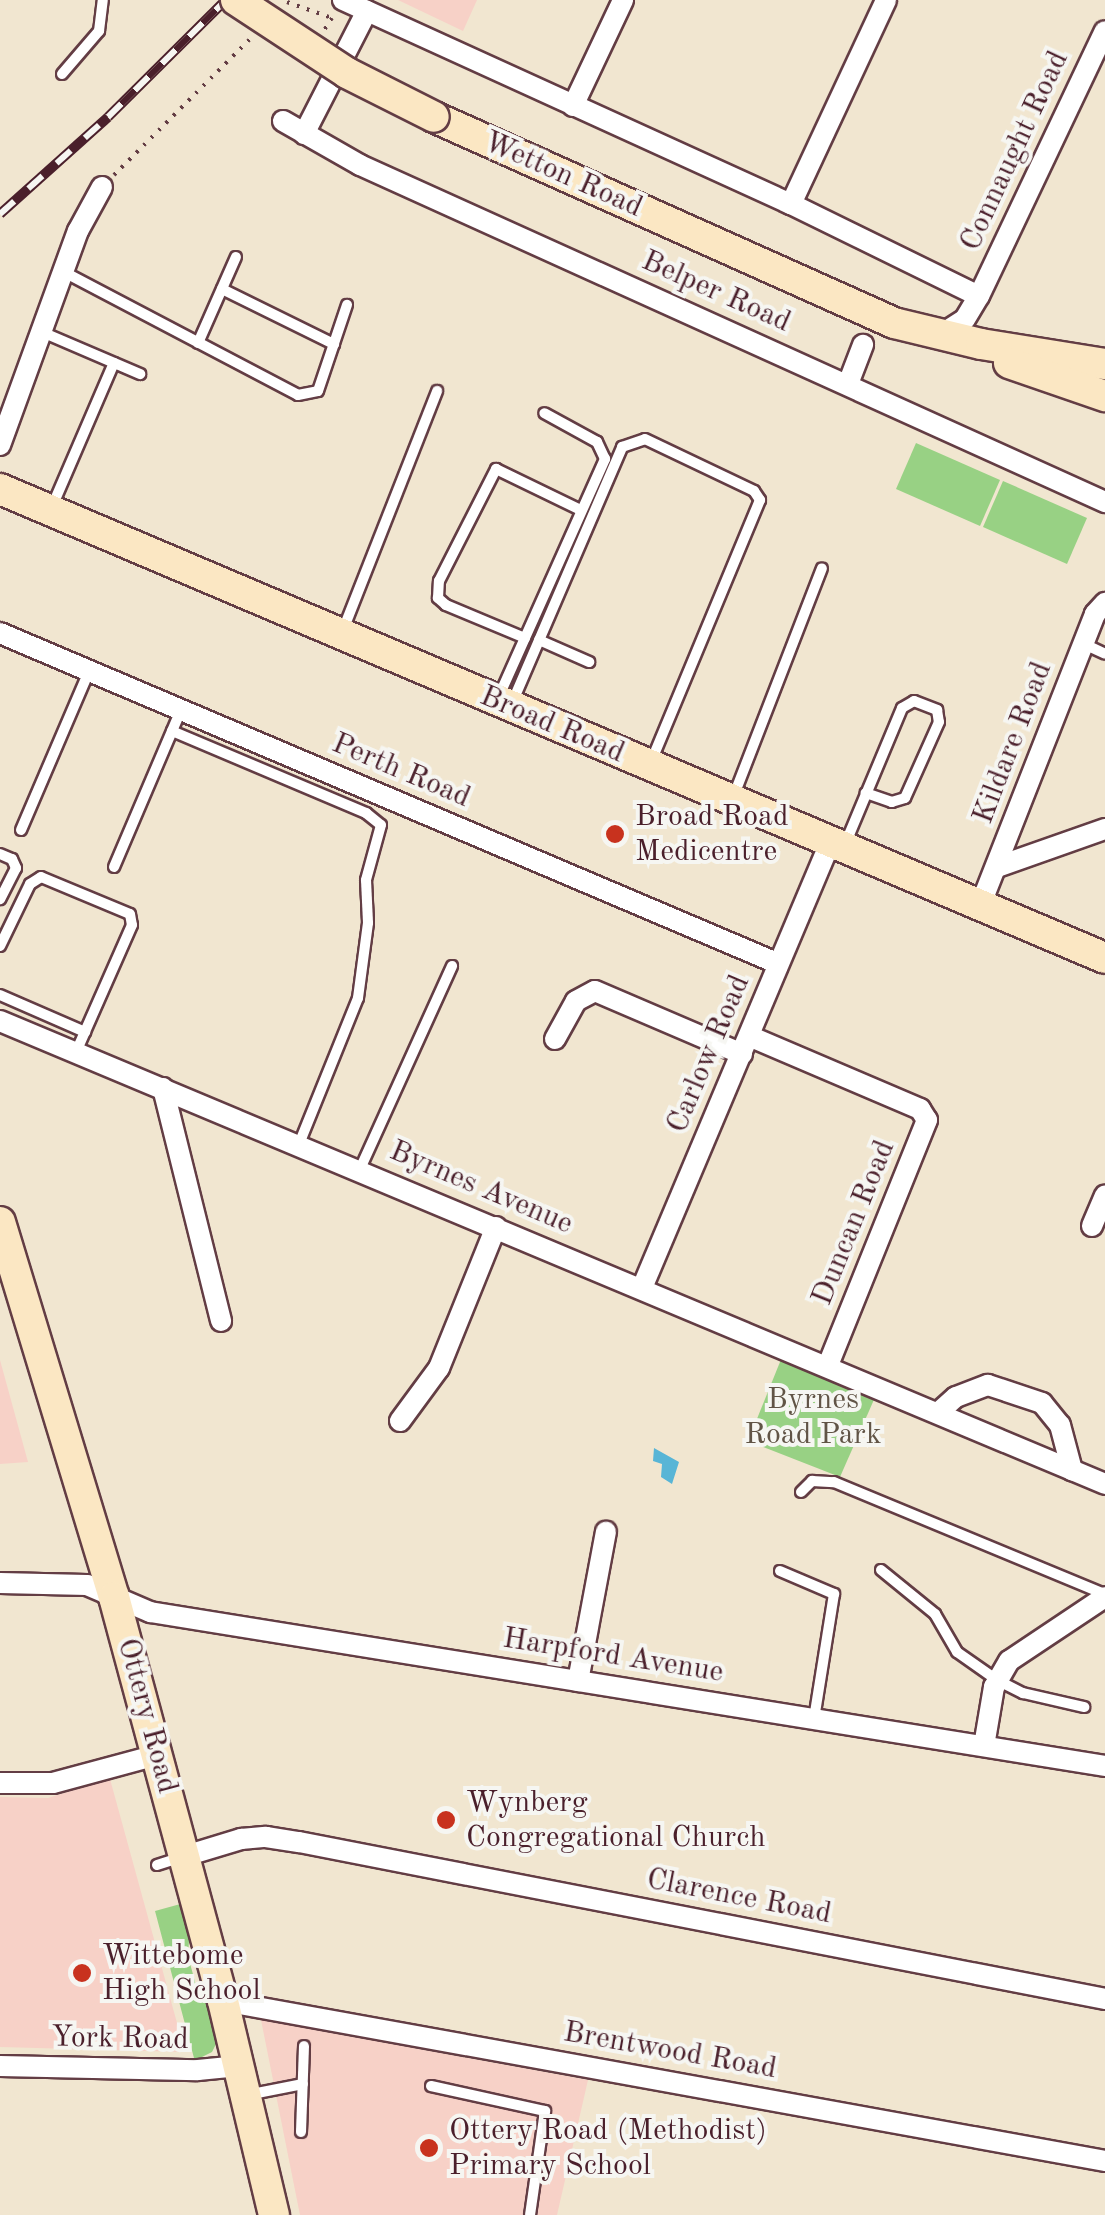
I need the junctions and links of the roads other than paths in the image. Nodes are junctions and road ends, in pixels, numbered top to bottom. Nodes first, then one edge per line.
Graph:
1 (102, 0) edge
2 (236, 0) edge
3 (344, 0) edge
4 (622, 0) edge
5 (886, 0) edge
6 (367, 11) junction
7 (1105, 32) edge
8 (62, 74) dead end
9 (573, 106) junction
10 (282, 121) dead end
11 (304, 134) junction
12 (102, 187) road end
13 (790, 204) junction
14 (236, 257) dead end
15 (63, 271) junction
16 (222, 289) junction
17 (979, 296) junction
18 (347, 305) dead end
19 (902, 326) junction
20 (41, 332) junction
21 (942, 334) junction
22 (198, 343) junction
23 (334, 344) junction
24 (863, 344) dead end
25 (981, 344) junction
26 (114, 363) junction
27 (1105, 364) edge
28 (140, 374) dead end
29 (848, 384) junction
30 (437, 391) dead end
31 (1105, 396) edge
32 (6, 411) edge
33 (544, 413) dead end
34 (0, 445) edge
35 (0, 489) edge
36 (1105, 502) edge
37 (50, 510) junction
38 (581, 510) junction
39 (822, 568) dead end
40 (1105, 603) edge
41 (0, 633) edge
42 (340, 636) junction
43 (524, 638) junction
44 (539, 640) junction
45 (1084, 644) junction
46 (1105, 654) edge
47 (589, 662) dead end
48 (89, 671) junction
49 (503, 704) junction
50 (182, 710) junction
51 (172, 731) junction
52 (650, 766) junction
53 (866, 792) junction
54 (732, 800) junction
55 (1105, 829) edge
56 (21, 830) dead end
57 (836, 845) junction
58 (0, 854) edge
59 (997, 866) junction
60 (114, 868) dead end
61 (0, 899) edge
62 (980, 906) junction
63 (0, 946) edge
64 (1105, 958) edge
65 (779, 964) junction
66 (452, 966) dead end
67 (0, 995) edge
68 (0, 1020) edge
69 (555, 1039) dead end
70 (81, 1042) junction
71 (746, 1045) junction
72 (164, 1088) junction
73 (298, 1144) junction
74 (360, 1169) junction
75 (1105, 1196) edge
76 (0, 1222) edge
77 (1092, 1226) dead end
78 (496, 1227) junction
79 (642, 1288) junction
80 (221, 1321) dead end
81 (828, 1367) junction
82 (938, 1413) junction
83 (400, 1421) dead end
84 (1072, 1470) junction
85 (1105, 1484) edge
86 (800, 1492) dead end
87 (606, 1532) dead end
88 (780, 1570) dead end
89 (881, 1570) dead end
90 (0, 1583) edge
91 (1105, 1596) edge
92 (114, 1597) junction
93 (997, 1680) junction
94 (578, 1681) junction
95 (1084, 1707) dead end
96 (814, 1719) junction
97 (984, 1746) junction
98 (157, 1754) junction
99 (1105, 1766) edge
100 (0, 1784) edge
101 (171, 1861) junction
102 (1105, 1999) edge
103 (223, 2001) junction
104 (304, 2046) dead end
105 (0, 2066) edge
106 (242, 2080) junction
107 (303, 2084) junction
108 (431, 2086) dead end
109 (301, 2132) dead end
110 (1105, 2161) edge
111 (274, 2215) edge
112 (530, 2215) edge

1 - 8 lane
2 - 19 street, Wetton Road, bridge
3 - 6 street
4 - 9 street
5 - 13 street
6 - 9 street
6 - 11 street
7 - 17 street, Connaught Road
9 - 13 street
10 - 11 street, Belper Road
11 - 29 street, Belper Road
12 - 15 street
13 - 17 street
14 - 16 lane
15 - 20 street
15 - 22 lane
16 - 22 lane
16 - 23 lane
17 - 21 street, Connaught Road
17 - 25 street, Connaught Road
18 - 23 lane
19 - 21 street, Wetton Road
19 - 31 street, Wetton Road
20 - 26 lane
20 - 32 street
21 - 25 street, Wetton Road
22 - 23 lane
24 - 29 street
25 - 27 street, Wetton Road
26 - 28 lane
26 - 37 lane
29 - 36 street, Belper Road
30 - 42 lane
32 - 34 street
33 - 38 lane
35 - 37 street, Broad Road
37 - 42 street, Broad Road
38 - 43 lane
38 - 43 lane
39 - 54 lane
40 - 45 street, Kildare Road
41 - 48 street, Perth Road
42 - 49 street, Broad Road
43 - 49 lane
44 - 47 lane
44 - 49 lane
44 - 52 lane
45 - 46 lane
45 - 59 street, Kildare Road
48 - 50 street, Perth Road
48 - 56 lane
49 - 52 street, Broad Road
50 - 51 lane
50 - 65 street, Perth Road
51 - 60 lane
51 - 73 lane
52 - 54 street, Broad Road
53 - 53 lane
53 - 57 lane
54 - 57 street, Broad Road
55 - 59 street
57 - 62 street, Broad Road
57 - 65 street, Carlow Road
58 - 61 lane
59 - 62 street, Kildare Road
62 - 64 street, Broad Road
63 - 70 lane
65 - 71 street, Carlow Road
66 - 74 lane
67 - 70 lane
68 - 70 street, Byrnes Avenue
69 - 71 street, Duncan Road
70 - 72 street, Byrnes Avenue
71 - 79 street, Carlow Road
71 - 81 street, Duncan Road
72 - 73 street, Byrnes Avenue
72 - 80 street
73 - 74 street, Byrnes Avenue
74 - 78 street, Byrnes Avenue
75 - 77 street
76 - 92 street, Ottery Road
78 - 79 street, Byrnes Avenue
78 - 83 street
79 - 81 street, Byrnes Avenue
81 - 82 street, Byrnes Avenue
82 - 84 street, Byrnes Avenue
82 - 84 street
84 - 85 street, Byrnes Avenue
86 - 91 lane
87 - 94 street
88 - 96 lane
89 - 93 lane
90 - 92 street, Harpford Avenue
91 - 93 street
92 - 94 street, Harpford Avenue
92 - 98 street, Ottery Road
93 - 95 lane
93 - 97 street
94 - 96 street, Harpford Avenue
96 - 97 street, Harpford Avenue
97 - 99 street, Harpford Avenue
98 - 100 street
98 - 101 street, Ottery Road
101 - 102 street, Clarence Road
101 - 103 street, Ottery Road
103 - 106 street, Ottery Road
103 - 110 street, Brentwood Road
104 - 107 lane
105 - 106 street, York Road
106 - 107 lane
106 - 111 street, Ottery Road
107 - 109 lane
108 - 112 lane

